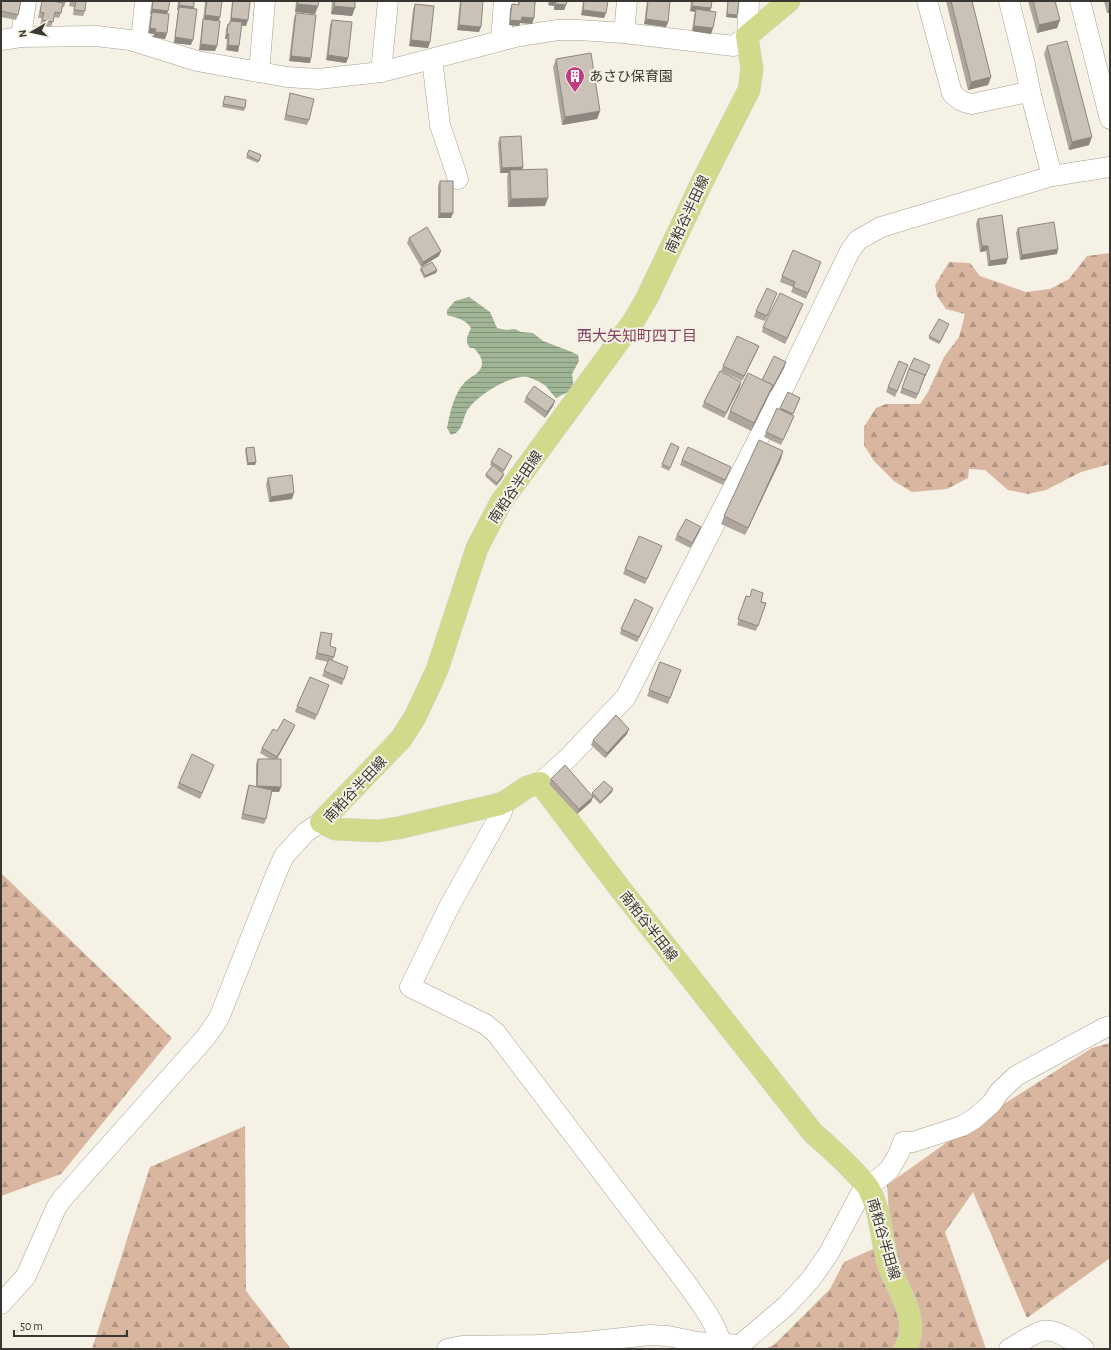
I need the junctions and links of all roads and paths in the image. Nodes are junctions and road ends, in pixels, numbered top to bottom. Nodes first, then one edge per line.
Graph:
1 (26, 1) edge
2 (145, 1) edge
3 (265, 1) edge
4 (388, 1) edge
5 (504, 1) edge
6 (627, 1) edge
7 (749, 1) edge
8 (789, 1) edge
9 (928, 1) edge
10 (1009, 1) edge
11 (1080, 1) edge
12 (624, 33) junction
13 (747, 36) junction
14 (21, 38) junction
15 (1, 40) edge
16 (501, 40) junction
17 (141, 42) junction
18 (432, 59) junction
19 (259, 72) junction
20 (382, 72) junction
21 (1031, 95) junction
22 (1110, 119) edge
23 (1110, 167) edge
24 (1052, 176) junction
25 (458, 180) dead end
26 (540, 783) junction
27 (500, 804) junction
28 (320, 822) junction
29 (1110, 1026) edge
30 (868, 1188) junction
31 (1, 1304) edge
32 (721, 1343) junction
33 (447, 1349) edge
34 (905, 1349) edge
35 (1009, 1349) edge
36 (1084, 1349) edge

1 - 14 street
2 - 17 street
3 - 19 street
4 - 20 street
5 - 16 street
6 - 12 street
7 - 13 street
8 - 13 main road
9 - 21 street
10 - 21 street
11 - 22 street
12 - 13 street
12 - 16 street
13 - 28 main road, 南粕谷半田線
14 - 15 street
14 - 17 street
16 - 18 street
17 - 19 street
18 - 20 street
18 - 25 street
19 - 20 street
21 - 24 street
23 - 24 street
24 - 26 street
26 - 27 main road, 南粕谷半田線
26 - 30 main road, 南粕谷半田線
27 - 28 main road, 南粕谷半田線
27 - 32 street
28 - 31 street
29 - 30 street
30 - 32 street
30 - 34 main road, 南粕谷半田線
32 - 33 street
35 - 36 street

